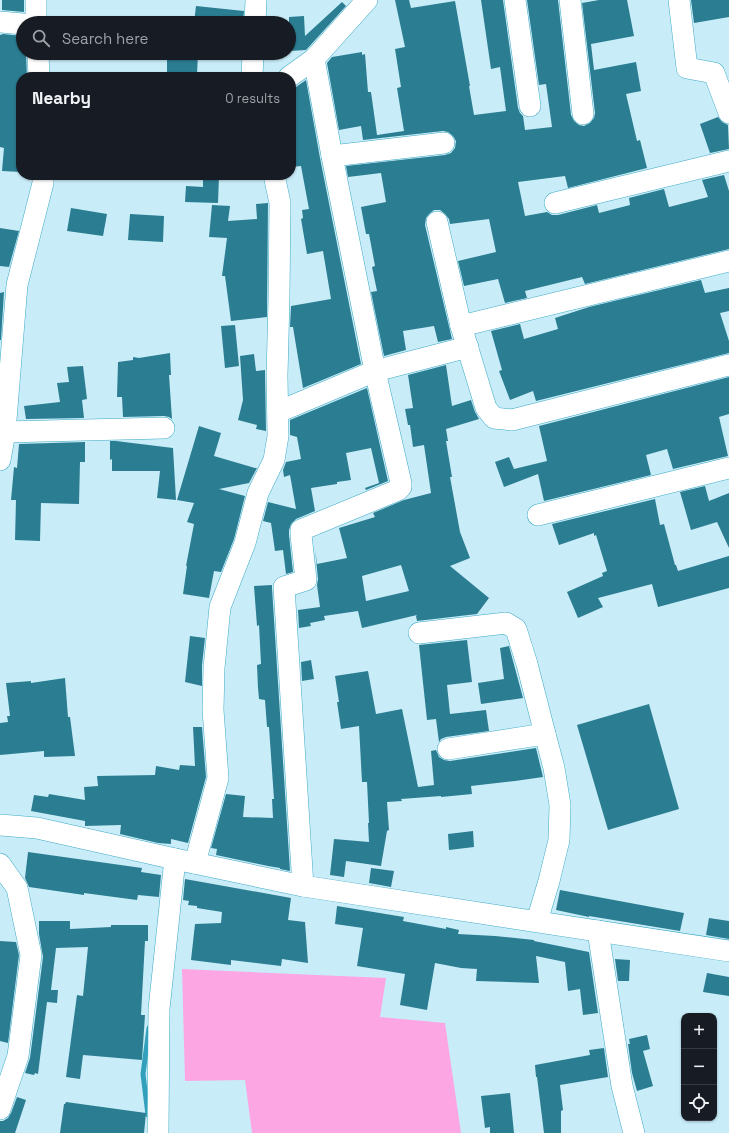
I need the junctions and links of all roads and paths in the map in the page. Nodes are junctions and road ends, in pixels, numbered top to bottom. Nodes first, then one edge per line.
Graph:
1 (36, 0) edge
2 (256, 0) edge
3 (367, 0) edge
4 (515, 0) edge
5 (570, 0) edge
6 (679, 0) edge
7 (36, 16) edge
8 (255, 16) edge
9 (0, 22) edge
10 (16, 23) edge
11 (314, 59) junction
12 (39, 60) edge
13 (253, 60) edge
14 (40, 72) edge
15 (252, 72) edge
16 (296, 72) edge
17 (530, 106) dead end
18 (729, 113) edge
19 (583, 114) dead end
20 (444, 143) dead end
21 (332, 156) junction
22 (729, 161) edge
23 (43, 180) edge
24 (275, 180) edge
25 (555, 203) dead end
26 (437, 222) dead end
27 (729, 261) edge
28 (8, 285) edge
29 (461, 326) junction
30 (468, 347) junction
31 (729, 365) edge
32 (375, 372) junction
33 (278, 412) junction
34 (164, 428) dead end
35 (5, 432) junction
36 (0, 460) edge
37 (729, 468) edge
38 (538, 515) dead end
39 (419, 633) dead end
40 (545, 734) junction
41 (448, 749) dead end
42 (0, 825) edge
43 (175, 859) junction
44 (195, 863) junction
45 (0, 864) edge
46 (303, 886) junction
47 (537, 922) junction
48 (598, 931) junction
49 (729, 951) edge
50 (0, 1109) edge
51 (158, 1133) edge
52 (634, 1133) edge

1 - 7 street
2 - 8 street
3 - 11 street
4 - 17 street
5 - 19 street
6 - 18 street
9 - 10 street
11 - 16 street
11 - 21 street
12 - 14 street
13 - 15 street
20 - 21 street
21 - 32 street
22 - 25 street
23 - 28 street
24 - 33 street
26 - 29 street
27 - 29 street
28 - 35 street
29 - 30 street
30 - 31 street
30 - 32 street
32 - 33 street
32 - 46 street
33 - 44 street
34 - 35 street
35 - 36 street
37 - 38 street
39 - 40 street
40 - 41 street
40 - 47 street
42 - 43 street
43 - 44 street
43 - 51 street
44 - 46 street
45 - 50 street
46 - 47 street
47 - 48 street
48 - 49 street
48 - 52 street

